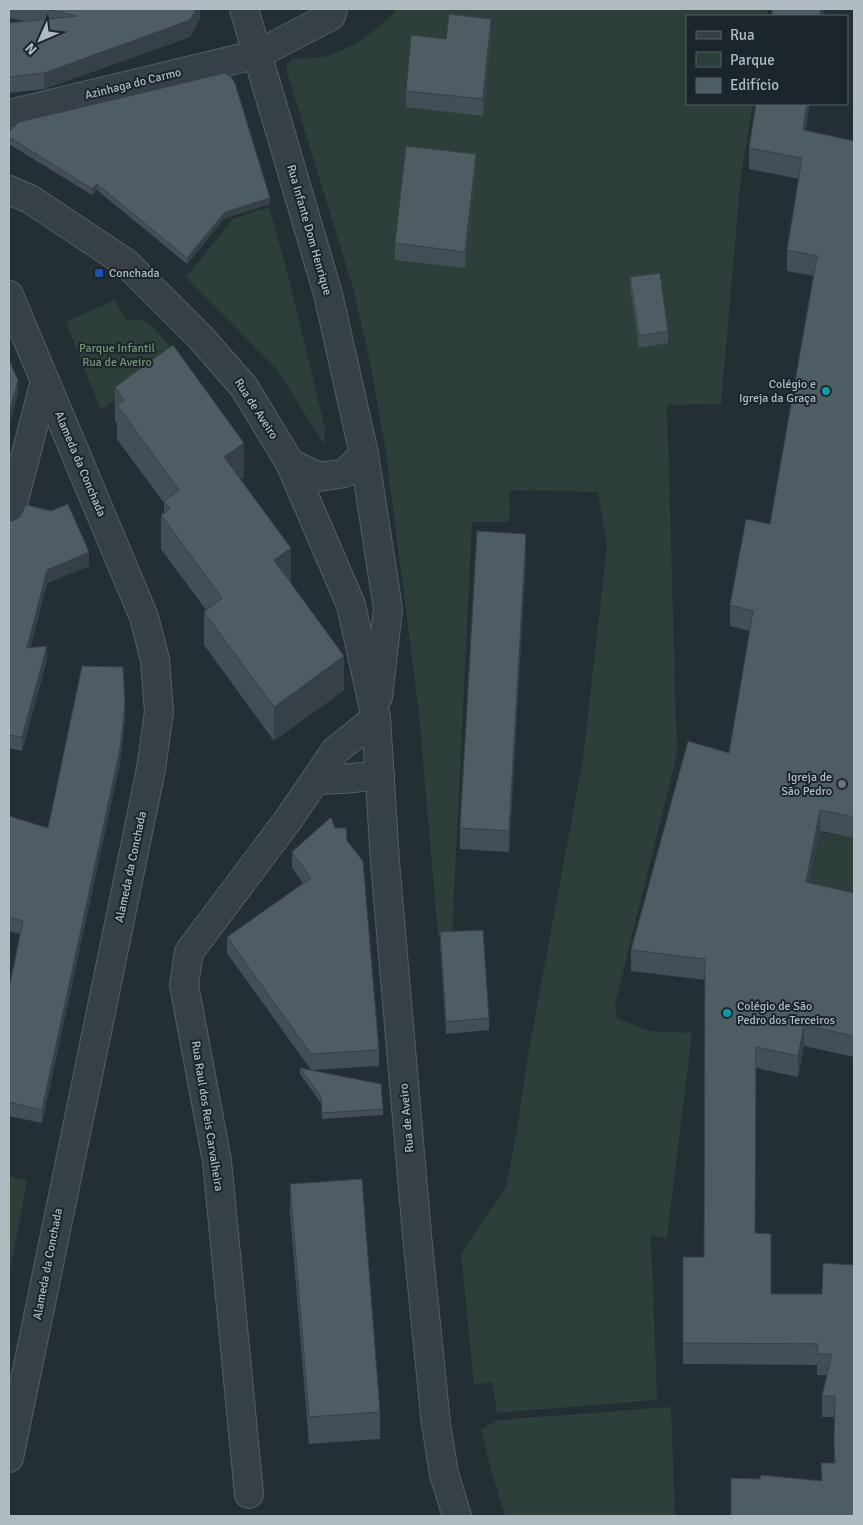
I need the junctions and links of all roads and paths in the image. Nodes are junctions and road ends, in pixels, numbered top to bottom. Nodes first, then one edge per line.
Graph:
1 (244, 9) edge
2 (333, 9) edge
3 (258, 54) junction
4 (9, 114) edge
5 (9, 178) edge
6 (19, 194) edge
7 (9, 295) edge
8 (46, 381) junction
9 (364, 454) junction
10 (290, 463) junction
11 (9, 519) edge
12 (376, 718) junction
13 (380, 775) junction
14 (316, 780) junction
15 (9, 1458) edge
16 (249, 1494) dead end
17 (457, 1516) edge

1 - 3 street, Rua Infante Dom Henrique
2 - 3 street, Azinhaga do Carmo
3 - 4 street, Azinhaga do Carmo
3 - 9 street, Rua Infante Dom Henrique
5 - 6 street, Rua de Aveiro
6 - 10 street, Rua de Aveiro
7 - 8 street, Alameda da Conchada
8 - 11 street
8 - 15 street, Alameda da Conchada
9 - 10 street
9 - 12 street, Rua de Aveiro
10 - 12 street, Rua de Aveiro
12 - 13 street, Rua de Aveiro
12 - 14 street, Rua Raul dos Reis Carvalheira
13 - 14 street
13 - 17 street, Rua de Aveiro
14 - 16 street, Rua Raul dos Reis Carvalheira

